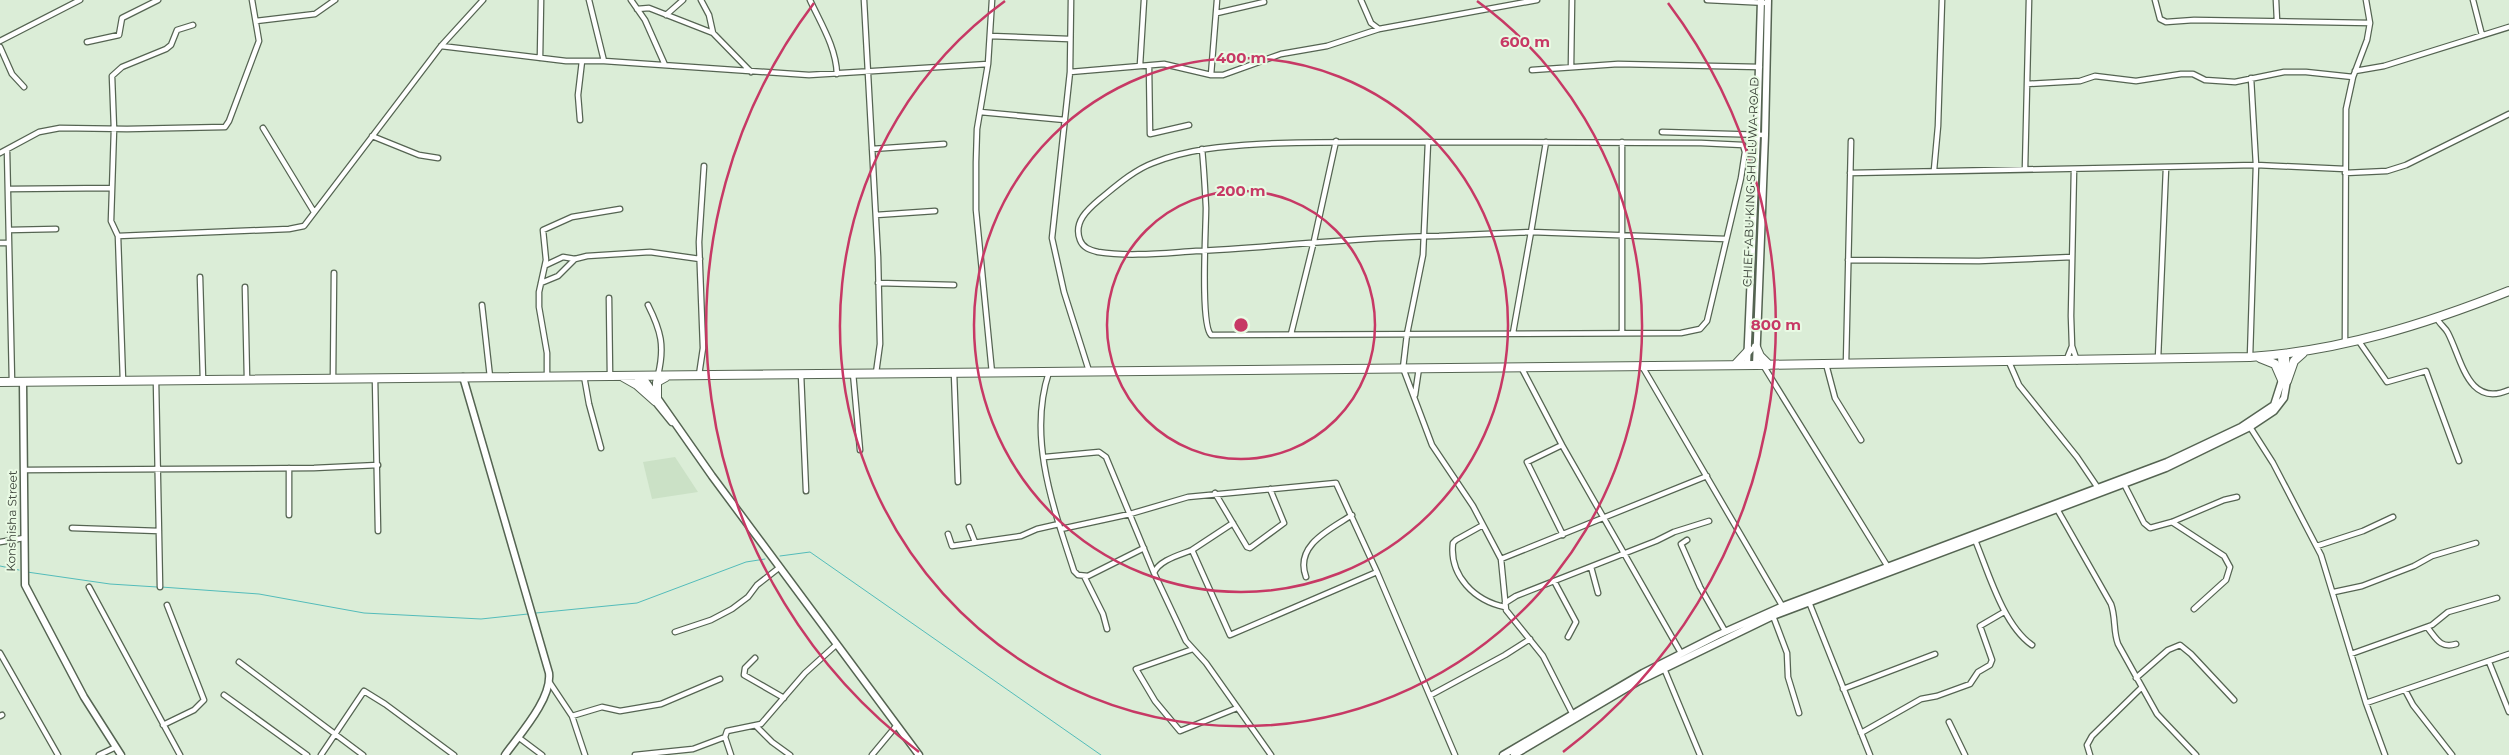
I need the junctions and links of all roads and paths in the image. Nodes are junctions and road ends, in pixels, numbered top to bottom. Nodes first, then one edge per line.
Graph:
1 (80, 0) edge
2 (158, 0) edge
3 (252, 0) edge
4 (335, 0) edge
5 (483, 0) edge
6 (541, 0) edge
7 (589, 0) edge
8 (631, 0) edge
9 (684, 0) edge
10 (701, 0) edge
11 (810, 0) edge
12 (864, 0) edge
13 (992, 0) edge
14 (1071, 0) edge
15 (1144, 0) edge
16 (1217, 0) edge
17 (1361, 0) edge
18 (1536, 0) edge
19 (1572, 0) edge
20 (1707, 0) edge
21 (1942, 0) edge
22 (2029, 0) edge
23 (2155, 0) edge
24 (2276, 0) edge
25 (2366, 0) edge
26 (2473, 0) edge
27 (1764, 1) edge
28 (1264, 2) dead end
29 (637, 9) junction
30 (1217, 13) junction
31 (666, 15) junction
32 (256, 21) junction
33 (2277, 22) junction
34 (1371, 23) junction
35 (2370, 23) junction
36 (193, 24) dead end
37 (2509, 27) edge
38 (1378, 28) junction
39 (1369, 32) junction
40 (713, 33) junction
41 (2482, 35) junction
42 (990, 36) junction
43 (1069, 39) junction
44 (0, 41) edge
45 (87, 42) dead end
46 (441, 46) junction
47 (0, 47) edge
48 (540, 58) junction
49 (582, 61) junction
50 (604, 61) junction
51 (988, 64) junction
52 (665, 65) junction
53 (1140, 65) junction
54 (1149, 66) junction
55 (1571, 67) junction
56 (1763, 67) junction
57 (1532, 70) dead end
58 (2355, 71) junction
59 (751, 72) junction
60 (1070, 72) junction
61 (867, 73) junction
62 (837, 74) junction
63 (1211, 75) junction
64 (2353, 77) junction
65 (2251, 78) junction
66 (2027, 84) junction
67 (24, 87) dead end
68 (980, 112) junction
69 (2509, 114) edge
70 (580, 120) dead end
71 (1065, 120) junction
72 (1190, 125) dead end
73 (263, 128) dead end
74 (114, 129) junction
75 (1662, 132) dead end
76 (1758, 134) junction
77 (1765, 135) junction
78 (372, 136) junction
79 (1336, 141) junction
80 (1851, 141) dead end
81 (1428, 142) junction
82 (1546, 142) junction
83 (1622, 142) junction
84 (944, 144) dead end
85 (872, 149) junction
86 (7, 150) junction
87 (1202, 150) junction
88 (0, 153) edge
89 (438, 158) dead end
90 (704, 166) dead end
91 (2256, 166) junction
92 (2166, 168) junction
93 (2074, 169) junction
94 (1934, 170) junction
95 (2025, 170) junction
96 (2345, 171) junction
97 (1850, 173) junction
98 (8, 188) junction
99 (112, 188) junction
100 (620, 208) dead end
101 (935, 211) dead end
102 (314, 212) junction
103 (876, 215) junction
104 (56, 229) dead end
105 (9, 230) junction
106 (1531, 232) junction
107 (1623, 235) junction
108 (118, 236) junction
109 (1424, 236) junction
110 (1726, 239) junction
111 (1314, 241) junction
112 (0, 243) edge
113 (10, 243) junction
114 (1204, 251) junction
115 (2072, 257) junction
116 (575, 259) junction
117 (700, 259) junction
118 (1848, 260) junction
119 (546, 265) junction
120 (334, 273) dead end
121 (200, 277) dead end
122 (541, 283) junction
123 (878, 283) junction
124 (954, 285) dead end
125 (245, 287) dead end
126 (2509, 291) edge
127 (609, 298) dead end
128 (482, 305) dead end
129 (648, 305) dead end
130 (2437, 318) junction
131 (1622, 332) junction
132 (1512, 333) junction
133 (1291, 334) junction
134 (1407, 334) junction
135 (2358, 340) junction
136 (2345, 344) junction
137 (2072, 346) junction
138 (1753, 348) junction
139 (2304, 352) junction
140 (2284, 354) junction
141 (2250, 357) junction
142 (2158, 359) junction
143 (2066, 361) junction
144 (2077, 361) junction
145 (2009, 362) junction
146 (1826, 364) junction
147 (1846, 364) junction
148 (1735, 365) junction
149 (1759, 365) junction
150 (1642, 366) junction
151 (1521, 367) junction
152 (1403, 368) junction
153 (1419, 368) junction
154 (1089, 371) junction
155 (992, 372) junction
156 (1049, 372) junction
157 (852, 373) junction
158 (876, 373) junction
159 (954, 373) junction
160 (801, 374) junction
161 (658, 375) junction
162 (671, 375) junction
163 (699, 375) junction
164 (547, 376) junction
165 (584, 376) junction
166 (610, 376) junction
167 (619, 376) junction
168 (639, 376) junction
169 (463, 377) junction
170 (490, 377) junction
171 (375, 378) junction
172 (247, 379) junction
173 (334, 379) junction
174 (202, 380) junction
175 (2285, 380) junction
176 (123, 381) junction
177 (156, 381) junction
178 (0, 382) edge
179 (12, 382) junction
180 (23, 382) junction
181 (2509, 390) edge
182 (1415, 396) junction
183 (656, 399) junction
184 (2250, 428) junction
185 (1860, 440) dead end
186 (1562, 445) junction
187 (601, 448) dead end
188 (860, 450) dead end
189 (1045, 457) junction
190 (2459, 461) dead end
191 (378, 465) junction
192 (289, 468) junction
193 (158, 469) junction
194 (24, 470) junction
195 (1707, 476) junction
196 (958, 482) dead end
197 (2124, 484) junction
198 (2098, 488) junction
199 (1270, 489) junction
200 (806, 491) dead end
201 (1215, 493) junction
202 (2237, 497) dead end
203 (2057, 509) junction
204 (1130, 514) junction
205 (289, 515) dead end
206 (1352, 515) junction
207 (2393, 517) dead end
208 (1605, 518) junction
209 (1709, 521) dead end
210 (2172, 522) junction
211 (1233, 524) junction
212 (1483, 525) junction
213 (969, 527) dead end
214 (1060, 527) junction
215 (72, 528) dead end
216 (159, 531) junction
217 (378, 531) dead end
218 (948, 534) dead end
219 (1563, 535) junction
220 (24, 538) junction
221 (1687, 540) dead end
222 (1975, 540) junction
223 (0, 542) edge
224 (974, 542) junction
225 (2476, 543) dead end
226 (2317, 546) junction
227 (1144, 548) junction
228 (1192, 550) junction
229 (1625, 553) junction
230 (1501, 559) junction
231 (780, 567) junction
232 (1591, 567) junction
233 (1893, 567) junction
234 (1154, 569) junction
235 (1377, 572) junction
236 (1084, 576) junction
237 (1306, 576) dead end
238 (1554, 581) junction
239 (89, 587) dead end
240 (160, 587) dead end
241 (2334, 592) junction
242 (1504, 594) junction
243 (1598, 594) dead end
244 (1511, 598) junction
245 (2497, 598) dead end
246 (1809, 602) junction
247 (167, 605) dead end
248 (1505, 605) junction
249 (1784, 608) junction
250 (2194, 609) dead end
251 (2004, 612) junction
252 (1772, 616) junction
253 (2426, 627) junction
254 (1108, 629) dead end
255 (1725, 631) junction
256 (675, 632) dead end
257 (1568, 637) dead end
258 (1530, 639) junction
259 (837, 644) junction
260 (2456, 644) dead end
261 (2032, 645) dead end
262 (1193, 649) junction
263 (1681, 653) junction
264 (0, 654) edge
265 (1935, 654) dead end
266 (2351, 654) junction
267 (2509, 654) edge
268 (755, 658) dead end
269 (239, 662) dead end
270 (2489, 662) junction
271 (1663, 666) junction
272 (2136, 678) junction
273 (720, 680) dead end
274 (550, 683) junction
275 (2141, 688) junction
276 (1843, 689) junction
277 (2405, 690) junction
278 (224, 695) dead end
279 (1431, 695) junction
280 (784, 698) junction
281 (2234, 700) dead end
282 (2366, 702) junction
283 (1237, 708) junction
284 (2509, 712) edge
285 (1572, 713) junction
286 (1799, 713) dead end
287 (572, 716) junction
288 (1949, 722) dead end
289 (898, 724) junction
290 (163, 725) junction
291 (756, 726) junction
292 (1861, 733) junction
293 (335, 735) junction
294 (518, 737) junction
295 (725, 737) junction
296 (116, 747) junction
297 (58, 755) edge
298 (100, 755) edge
299 (121, 755) edge
300 (180, 755) edge
301 (307, 755) edge
302 (321, 755) edge
303 (363, 755) edge
304 (454, 755) edge
305 (506, 755) edge
306 (542, 755) edge
307 (585, 755) edge
308 (635, 755) edge
309 (731, 755) edge
310 (790, 755) edge
311 (872, 755) edge
312 (919, 755) edge
313 (1271, 755) edge
314 (1456, 755) edge
315 (1503, 755) edge
316 (1514, 755) edge
317 (1700, 755) edge
318 (1870, 755) edge
319 (1964, 755) edge
320 (2090, 755) edge
321 (2196, 755) edge
322 (2385, 755) edge
323 (2452, 755) edge

1 - 44 street
2 - 45 street
3 - 32 street
4 - 32 street
5 - 46 street
6 - 48 street
7 - 50 street
8 - 29 street
9 - 31 street
10 - 40 street
11 - 62 street
12 - 61 street
13 - 42 street
14 - 43 street
15 - 53 street
16 - 30 street
17 - 34 street
18 - 38 street
19 - 55 street
20 - 27 street
21 - 94 street
22 - 66 street
23 - 33 street
24 - 33 street
25 - 35 street
26 - 41 street
27 - 56 street, CHIEF ABU KING SHULUWA ROAD
28 - 30 street
29 - 31 street
29 - 52 street
30 - 63 street
31 - 40 street
32 - 74 street
33 - 35 street
34 - 38 street
34 - 39 street
35 - 58 street
36 - 74 street
37 - 41 street
38 - 39 street
39 - 63 street
40 - 59 street
41 - 58 street
42 - 43 street
42 - 51 street
43 - 60 street
46 - 48 street
46 - 78 street
47 - 67 street
48 - 49 street
49 - 50 street
49 - 70 street
50 - 52 street
51 - 61 street
51 - 68 street
52 - 59 street
53 - 54 street
53 - 60 street
54 - 63 street
54 - 72 street
55 - 56 street
55 - 57 street
56 - 76 street
56 - 77 street, CHIEF ABU KING SHULUWA ROAD
58 - 64 street
59 - 62 street
60 - 71 street
61 - 62 street
61 - 85 street
64 - 65 street
64 - 96 street
65 - 66 street
65 - 91 street
66 - 95 street
68 - 71 street
68 - 155 street
69 - 96 street
71 - 154 street
73 - 102 street
74 - 86 street
74 - 99 street
75 - 76 street
76 - 77 street
76 - 138 street
77 - 138 street, CHIEF ABU KING SHULUWA ROAD
78 - 89 street
78 - 102 street
79 - 81 street
79 - 87 street
79 - 111 street
80 - 97 street
81 - 82 street
81 - 109 street
82 - 83 street
82 - 106 street
83 - 107 street
83 - 110 street
84 - 85 street
85 - 103 street
86 - 88 street
86 - 98 street
87 - 114 street
87 - 114 street
90 - 117 street
91 - 92 street
91 - 96 street
91 - 141 street
92 - 93 street
92 - 142 street
93 - 95 street
93 - 115 street
94 - 95 street
94 - 97 street
96 - 136 street
97 - 118 street
98 - 99 street
98 - 105 street
99 - 108 street
100 - 119 street
101 - 103 street
102 - 108 street
103 - 123 street
104 - 105 street
105 - 113 street
106 - 107 street
106 - 109 street
106 - 132 street
107 - 110 street
107 - 131 street
108 - 176 street
109 - 111 street
109 - 134 street
110 - 131 street
111 - 114 street
111 - 133 street
112 - 113 street
113 - 179 street
114 - 133 street
115 - 118 street
115 - 137 street
116 - 117 street
116 - 119 street
116 - 122 street
117 - 163 street
118 - 147 street
119 - 122 street
120 - 173 street
121 - 174 street
122 - 164 street
123 - 124 street
123 - 158 street
125 - 172 street
126 - 130 highway
127 - 166 street
128 - 170 street
129 - 161 street
130 - 135 highway
130 - 181 street
131 - 132 street
132 - 134 street
133 - 134 street
134 - 152 street
135 - 136 highway
135 - 190 street
136 - 139 highway
137 - 143 street
137 - 144 street
138 - 148 highway
138 - 149 street
138 - 149 highway
139 - 140 highway
139 - 175 highway
140 - 141 highway
140 - 175 street
141 - 142 highway
141 - 175 highway
142 - 144 highway
143 - 144 highway
143 - 145 highway
145 - 147 highway
145 - 198 street
146 - 147 highway
146 - 149 highway
146 - 185 street
148 - 149 highway
148 - 150 highway
149 - 233 street
150 - 151 highway
150 - 195 street
151 - 153 highway
151 - 186 street
152 - 153 highway
152 - 154 highway
152 - 182 street
153 - 182 street
154 - 156 highway
155 - 156 highway
155 - 159 highway
156 - 189 street
157 - 158 highway
157 - 160 highway
157 - 188 street
158 - 159 highway
159 - 196 street
160 - 163 highway
160 - 200 street
161 - 162 highway
161 - 168 highway
162 - 163 highway
162 - 183 highway
164 - 165 highway
164 - 170 highway
165 - 166 highway
165 - 187 street
166 - 167 highway
167 - 168 highway
167 - 183 highway
168 - 183 street
169 - 170 highway
169 - 171 highway
169 - 274 street
171 - 173 highway
171 - 191 street
172 - 173 highway
172 - 174 highway
174 - 177 highway
175 - 184 street
175 - 198 street
176 - 177 highway
176 - 180 highway
177 - 193 street
178 - 179 highway
179 - 180 highway
180 - 194 street, Konshisha Street
182 - 212 street
183 - 231 street
184 - 197 street
184 - 226 street
186 - 208 street
186 - 219 street
189 - 204 street
189 - 214 street
191 - 192 street
191 - 217 street
192 - 193 street
192 - 205 street
193 - 194 street
193 - 216 street
194 - 220 street, Konshisha Street
195 - 208 street
195 - 249 street
197 - 203 street
197 - 210 street
198 - 233 street
199 - 201 street
199 - 206 street
199 - 211 street
201 - 204 street
201 - 211 street
202 - 210 street
203 - 222 street
203 - 272 street
204 - 214 street
204 - 227 street
206 - 235 street
206 - 237 street
207 - 226 street
208 - 219 street
208 - 229 street
209 - 229 street
210 - 250 street
211 - 228 street
212 - 230 street
212 - 248 street
213 - 224 street
214 - 224 street
214 - 236 street
215 - 216 street
216 - 240 street
218 - 224 street
219 - 230 street
220 - 223 street
220 - 296 street, Konshisha Street
221 - 255 street
222 - 233 street
222 - 251 street
225 - 241 street
226 - 241 street
227 - 234 street
227 - 236 street
228 - 234 street
228 - 235 street
229 - 232 street
229 - 263 street
230 - 242 street
231 - 256 street
231 - 259 street
232 - 238 street
232 - 243 street
233 - 246 street
233 - 249 street
234 - 262 street
235 - 279 street
236 - 254 street
238 - 244 street
238 - 257 street
239 - 290 street
241 - 266 street
242 - 244 street
242 - 248 street
244 - 248 street
245 - 253 street
246 - 249 street
246 - 276 street
247 - 290 street
248 - 258 street
249 - 252 street
249 - 255 street
251 - 261 street
251 - 292 street
252 - 271 street
252 - 286 street
253 - 260 street
253 - 266 street
255 - 263 street
258 - 279 street
258 - 285 street
259 - 280 street
259 - 289 street
262 - 283 street
262 - 283 street
263 - 271 street
264 - 297 street
265 - 276 street
266 - 282 street
267 - 270 street
268 - 280 street
269 - 293 street
270 - 277 street
270 - 284 street
271 - 285 street
271 - 316 street
271 - 317 street
272 - 275 street
272 - 281 street
273 - 287 street
274 - 287 street
274 - 294 street
275 - 320 street
275 - 321 street
276 - 292 street
277 - 282 street
277 - 323 street
278 - 301 street
279 - 314 street
280 - 291 street
282 - 322 street
283 - 313 street
285 - 315 street
287 - 307 street
288 - 319 street
289 - 311 street
289 - 312 street
290 - 300 street
291 - 295 street
291 - 310 street
292 - 318 street
293 - 302 street
293 - 303 street
293 - 304 street
294 - 305 street
294 - 306 street
295 - 308 street
295 - 309 street
296 - 298 street
296 - 299 street, Konshisha Street

